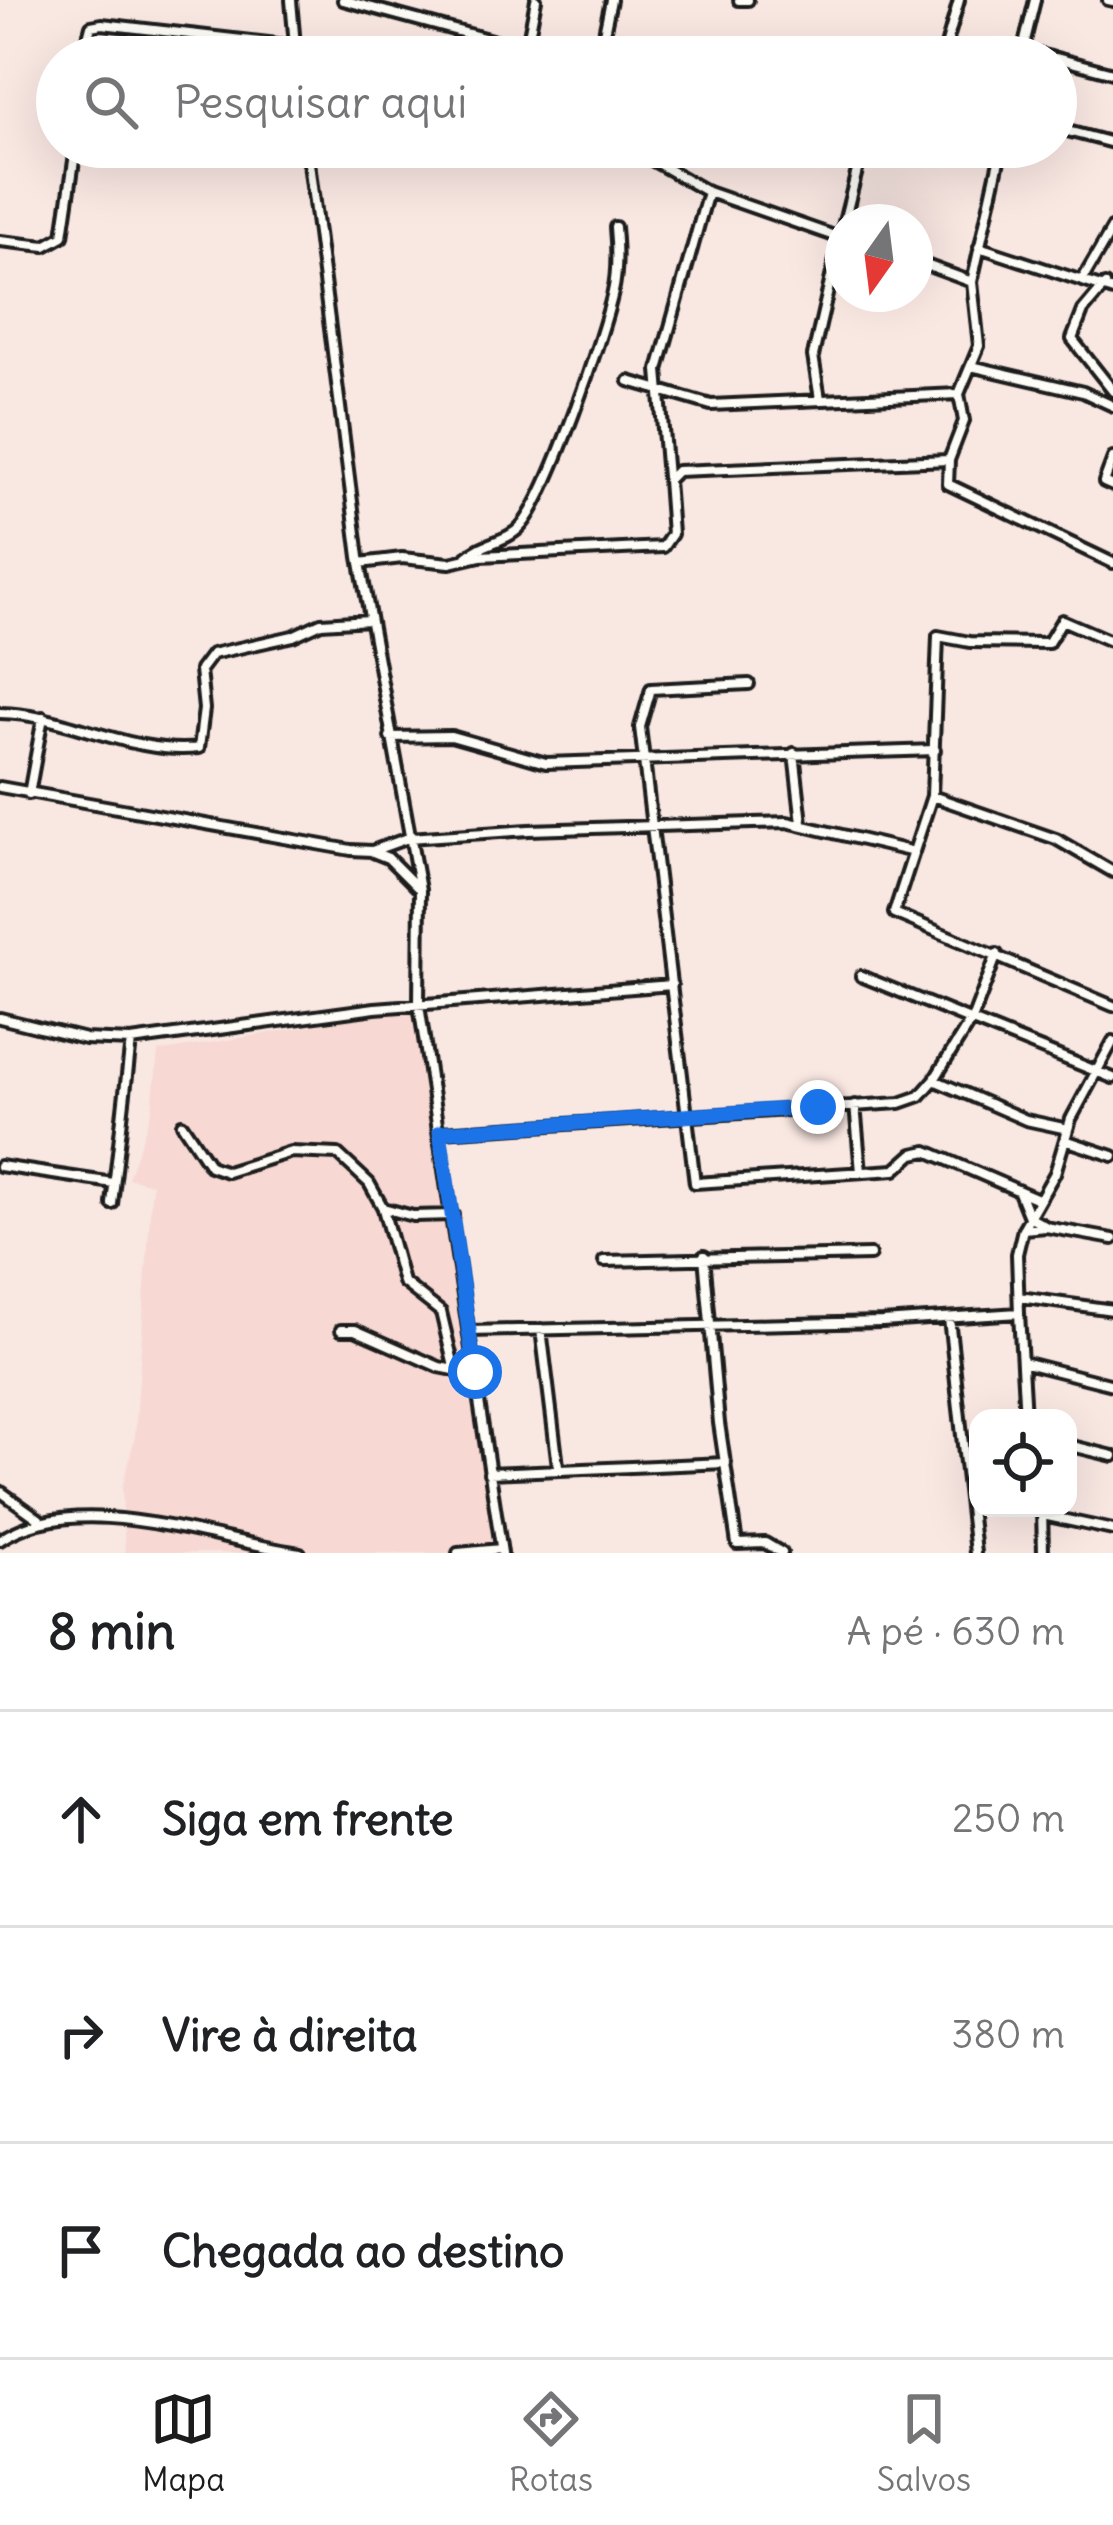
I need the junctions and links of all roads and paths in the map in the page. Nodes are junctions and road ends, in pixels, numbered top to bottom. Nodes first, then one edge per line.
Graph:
1 (291, 0) edge
2 (343, 0) edge
3 (536, 0) edge
4 (611, 0) edge
5 (739, 0) edge
6 (748, 0) edge
7 (959, 0) edge
8 (1035, 0) edge
9 (602, 35) edge
10 (88, 36) edge
11 (207, 36) edge
12 (294, 36) edge
13 (472, 36) edge
14 (529, 36) edge
15 (950, 36) edge
16 (1026, 36) edge
17 (1077, 64) edge
18 (1113, 73) edge
19 (1077, 134) edge
20 (1113, 143) edge
21 (73, 168) edge
22 (310, 168) edge
23 (666, 168) edge
24 (858, 168) edge
25 (997, 168) edge
26 (708, 192) junction
27 (848, 204) edge
28 (615, 227) dead end
29 (1113, 227) edge
30 (825, 232) edge
31 (0, 241) edge
32 (979, 247) junction
33 (933, 268) edge
34 (1084, 278) junction
35 (972, 282) junction
36 (1109, 288) edge
37 (825, 305) edge
38 (971, 365) junction
39 (629, 381) dead end
40 (661, 390) junction
41 (1113, 391) edge
42 (959, 394) junction
43 (820, 399) junction
44 (1113, 406) edge
45 (1113, 458) edge
46 (949, 460) junction
47 (668, 480) junction
48 (1113, 486) edge
49 (461, 562) junction
50 (360, 563) junction
51 (1113, 563) edge
52 (370, 620) junction
53 (1113, 642) edge
54 (749, 684) dead end
55 (0, 712) edge
56 (43, 717) junction
57 (390, 737) junction
58 (935, 750) junction
59 (794, 753) junction
60 (644, 758) junction
61 (0, 788) edge
62 (29, 794) junction
63 (932, 796) junction
64 (802, 824) junction
65 (654, 829) junction
66 (408, 838) junction
67 (372, 851) junction
68 (914, 853) junction
69 (1113, 872) edge
70 (420, 890) junction
71 (997, 954) junction
72 (861, 976) dead end
73 (672, 986) junction
74 (419, 1005) junction
75 (1113, 1006) edge
76 (0, 1018) edge
77 (973, 1018) junction
78 (131, 1041) junction
79 (1113, 1042) edge
80 (1099, 1072) junction
81 (1113, 1078) edge
82 (934, 1080) junction
83 (855, 1105) junction
84 (685, 1114) junction
85 (182, 1124) dead end
86 (1068, 1129) junction
87 (440, 1132) junction
88 (1065, 1140) junction
89 (1113, 1156) edge
90 (0, 1166) edge
91 (861, 1172) junction
92 (113, 1183) junction
93 (1019, 1191) junction
94 (1038, 1199) junction
95 (112, 1204) dead end
96 (383, 1208) junction
97 (453, 1215) junction
98 (1029, 1217) junction
99 (1046, 1227) junction
100 (1023, 1228) junction
101 (1113, 1239) edge
102 (870, 1255) dead end
103 (704, 1256) junction
104 (604, 1261) dead end
105 (1019, 1297) junction
106 (1113, 1310) edge
107 (1019, 1313) junction
108 (949, 1318) junction
109 (711, 1326) junction
110 (542, 1329) junction
111 (341, 1330) dead end
112 (470, 1331) junction
113 (1022, 1362) junction
114 (455, 1371) junction
115 (470, 1372) dead end
116 (1113, 1385) edge
117 (1025, 1409) edge
118 (1077, 1447) edge
119 (1113, 1456) edge
120 (726, 1463) junction
121 (557, 1466) junction
122 (489, 1473) junction
123 (0, 1491) edge
124 (1042, 1517) edge
125 (1062, 1517) edge
126 (40, 1520) junction
127 (1113, 1530) edge
128 (0, 1540) edge
129 (765, 1548) edge
130 (501, 1551) edge
131 (300, 1553) edge
132 (458, 1553) edge
133 (782, 1553) edge
134 (975, 1553) edge
135 (1043, 1553) edge

1 - 12 street
2 - 13 street
3 - 14 street
4 - 9 street
5 - 6 street
7 - 15 street
8 - 16 street
10 - 11 street
17 - 18 street
19 - 20 street
21 - 31 street
22 - 50 street
23 - 26 street
24 - 27 street
25 - 32 street
26 - 30 street
26 - 40 street
28 - 49 street
29 - 34 street
32 - 34 street
32 - 35 street
33 - 35 street
34 - 36 street
35 - 38 street
36 - 41 street
37 - 43 street
38 - 42 street
38 - 44 street
39 - 40 street
40 - 43 street
40 - 47 street
42 - 43 street
42 - 46 street
45 - 48 street
46 - 47 street
46 - 51 street
47 - 49 street
49 - 50 street
50 - 52 street
52 - 56 street
52 - 57 street
53 - 58 street
54 - 60 street
55 - 56 street
56 - 62 street
57 - 60 street
57 - 66 street
58 - 59 street
58 - 63 street
59 - 60 street
59 - 64 street
60 - 65 street
61 - 62 street
62 - 67 street
63 - 68 street
63 - 69 street
64 - 65 street
64 - 68 street
65 - 66 street
65 - 73 street
66 - 67 street
66 - 70 street
67 - 70 street
68 - 71 street
70 - 74 street
71 - 75 street
71 - 77 street
72 - 77 street
73 - 74 street
73 - 84 street
74 - 78 street
74 - 87 street
76 - 78 street
77 - 80 street
77 - 82 street
78 - 92 street
79 - 80 street
80 - 81 street
80 - 86 street
82 - 83 street
82 - 86 street
83 - 84 street
83 - 91 street
84 - 87 street
84 - 91 street
85 - 96 street
86 - 88 street
87 - 97 street
88 - 89 street
88 - 94 street
90 - 92 street
91 - 93 street
92 - 95 street
93 - 94 street
93 - 98 street
94 - 98 street
96 - 97 street
96 - 114 street
97 - 112 street
98 - 99 street
98 - 100 street
99 - 100 street
99 - 101 street
100 - 105 street
102 - 103 street
103 - 104 street
103 - 109 street
105 - 106 street
105 - 107 street
107 - 108 street
107 - 113 street
108 - 109 street
108 - 134 street
109 - 110 street
109 - 120 street
110 - 112 street
110 - 121 street
111 - 114 street
112 - 122 street
113 - 116 street
113 - 117 street
114 - 115 street
118 - 119 street
120 - 121 street
120 - 129 street
121 - 122 street
122 - 130 street
123 - 126 street
124 - 135 street
125 - 127 street
126 - 128 street
126 - 131 street
129 - 133 street
130 - 132 street

